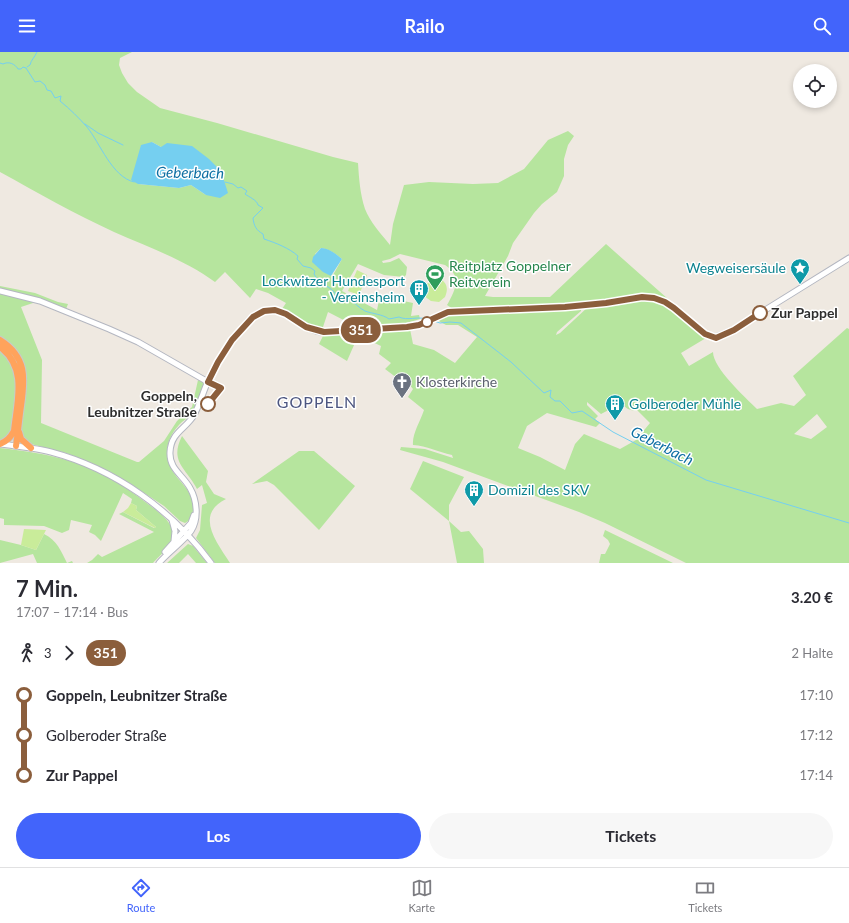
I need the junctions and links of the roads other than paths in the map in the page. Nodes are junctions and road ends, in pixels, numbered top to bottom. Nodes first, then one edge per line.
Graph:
1 (849, 258) edge
2 (0, 291) edge
3 (0, 340) edge
4 (0, 348) edge
5 (208, 382) junction
6 (16, 430) junction
7 (0, 444) edge
8 (14, 446) junction
9 (31, 448) junction
10 (171, 519) junction
11 (186, 533) junction
12 (174, 541) junction
13 (155, 563) edge
14 (159, 563) edge
15 (211, 563) edge

1 - 5 street
2 - 5 street
3 - 6 highway
4 - 6 highway
5 - 11 street
6 - 7 highway
6 - 8 highway
6 - 9 highway
7 - 8 street
8 - 9 street
9 - 10 street
10 - 11 street
10 - 12 street
11 - 12 street
11 - 14 street
11 - 15 street
12 - 13 street

